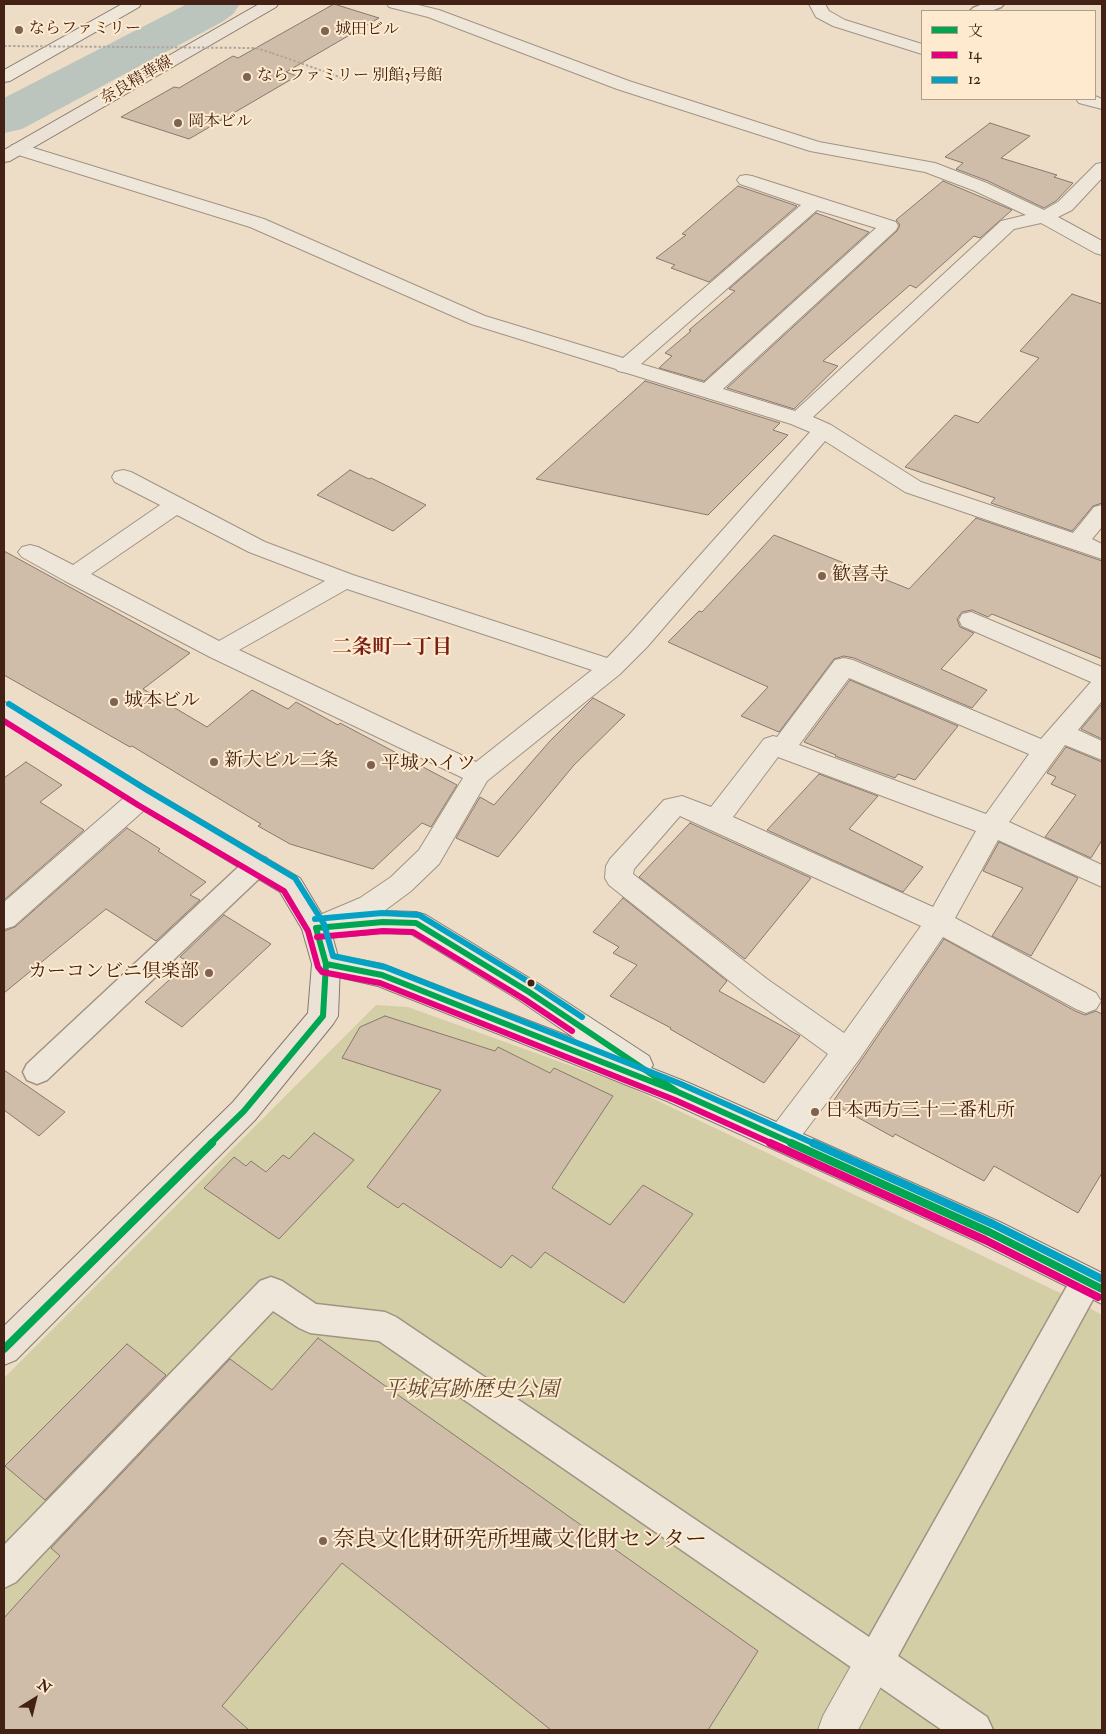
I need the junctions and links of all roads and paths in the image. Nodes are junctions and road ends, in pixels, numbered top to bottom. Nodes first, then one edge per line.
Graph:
1 (133, 4) edge
2 (270, 4) edge
3 (395, 4) edge
4 (817, 4) edge
5 (996, 4) edge
6 (981, 10) edge
7 (4, 46) edge
8 (921, 47) edge
9 (4, 77) edge
10 (348, 80) dead end
11 (1088, 100) edge
12 (1102, 104) edge
13 (11, 153) edge
14 (1102, 168) edge
15 (746, 180) dead end
16 (814, 202) junction
17 (1044, 217) junction
18 (1102, 249) edge
19 (625, 367) junction
20 (707, 392) junction
21 (799, 419) junction
22 (823, 430) junction
23 (123, 477) dead end
24 (176, 505) junction
25 (1102, 512) edge
26 (1078, 542) junction
27 (30, 552) dead end
28 (1102, 552) edge
29 (73, 576) junction
30 (345, 580) junction
31 (971, 620) dead end
32 (219, 651) junction
33 (611, 668) junction
34 (1102, 677) edge
35 (1102, 685) edge
36 (4, 711) edge
37 (1053, 742) junction
38 (782, 749) junction
39 (1102, 751) edge
40 (478, 774) junction
41 (142, 797) junction
42 (716, 820) junction
43 (992, 826) junction
44 (257, 865) junction
45 (1102, 877) edge
46 (4, 918) edge
47 (939, 922) junction
48 (316, 928) junction
49 (326, 964) junction
50 (1086, 1001) dead end
51 (847, 1052) junction
52 (37, 1072) dead end
53 (678, 1092) junction
54 (782, 1138) junction
55 (1094, 1286) edge
56 (4, 1349) edge
57 (4, 1570) edge
58 (875, 1662) junction
59 (837, 1730) edge
60 (974, 1730) edge

1 - 9 street
2 - 13 main road, 奈良精華線
3 - 17 street
4 - 8 street
5 - 6 lane
7 - 10 path, bridge
11 - 12 street
13 - 19 street
14 - 17 street
15 - 16 street
16 - 19 street
16 - 20 street
17 - 18 street
17 - 21 street
19 - 20 street
20 - 21 street
21 - 22 street
22 - 26 street
22 - 33 street
23 - 24 street
24 - 29 street
24 - 30 street
25 - 26 street
26 - 28 street
27 - 29 street
29 - 32 street
30 - 32 street
30 - 33 street
31 - 34 street
32 - 40 street
33 - 40 street
35 - 37 street
36 - 41 main road
37 - 38 street
37 - 39 street
37 - 43 street
38 - 42 street
38 - 43 street
40 - 48 street
41 - 44 main road
41 - 46 street
42 - 47 street
42 - 51 street
43 - 45 street
43 - 47 street
44 - 48 main road
44 - 52 lane
47 - 50 street
47 - 51 street
48 - 49 main road
48 - 53 street
49 - 53 street
49 - 56 main road
51 - 54 street
53 - 54 street
54 - 55 street
55 - 58 lane
57 - 58 lane
58 - 59 street
58 - 60 lane

